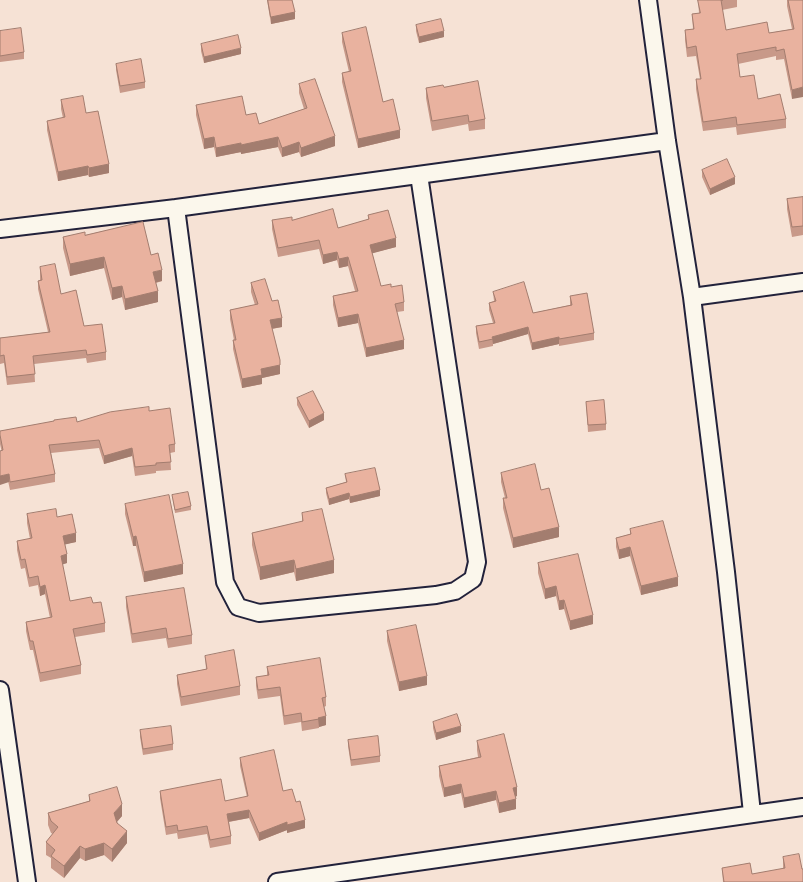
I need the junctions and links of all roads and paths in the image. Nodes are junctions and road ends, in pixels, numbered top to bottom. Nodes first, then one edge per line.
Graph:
1 (648, 0) edge
2 (667, 141) junction
3 (419, 175) junction
4 (176, 208) junction
5 (0, 229) edge
6 (803, 282) edge
7 (692, 297) junction
8 (0, 690) edge
9 (803, 807) edge
10 (752, 813) junction
11 (27, 882) edge
12 (277, 882) edge

1 - 2 street
2 - 3 street
2 - 7 street
3 - 4 street
3 - 4 street
4 - 5 street
6 - 7 street
7 - 10 street
8 - 11 street
9 - 10 street
10 - 12 street

